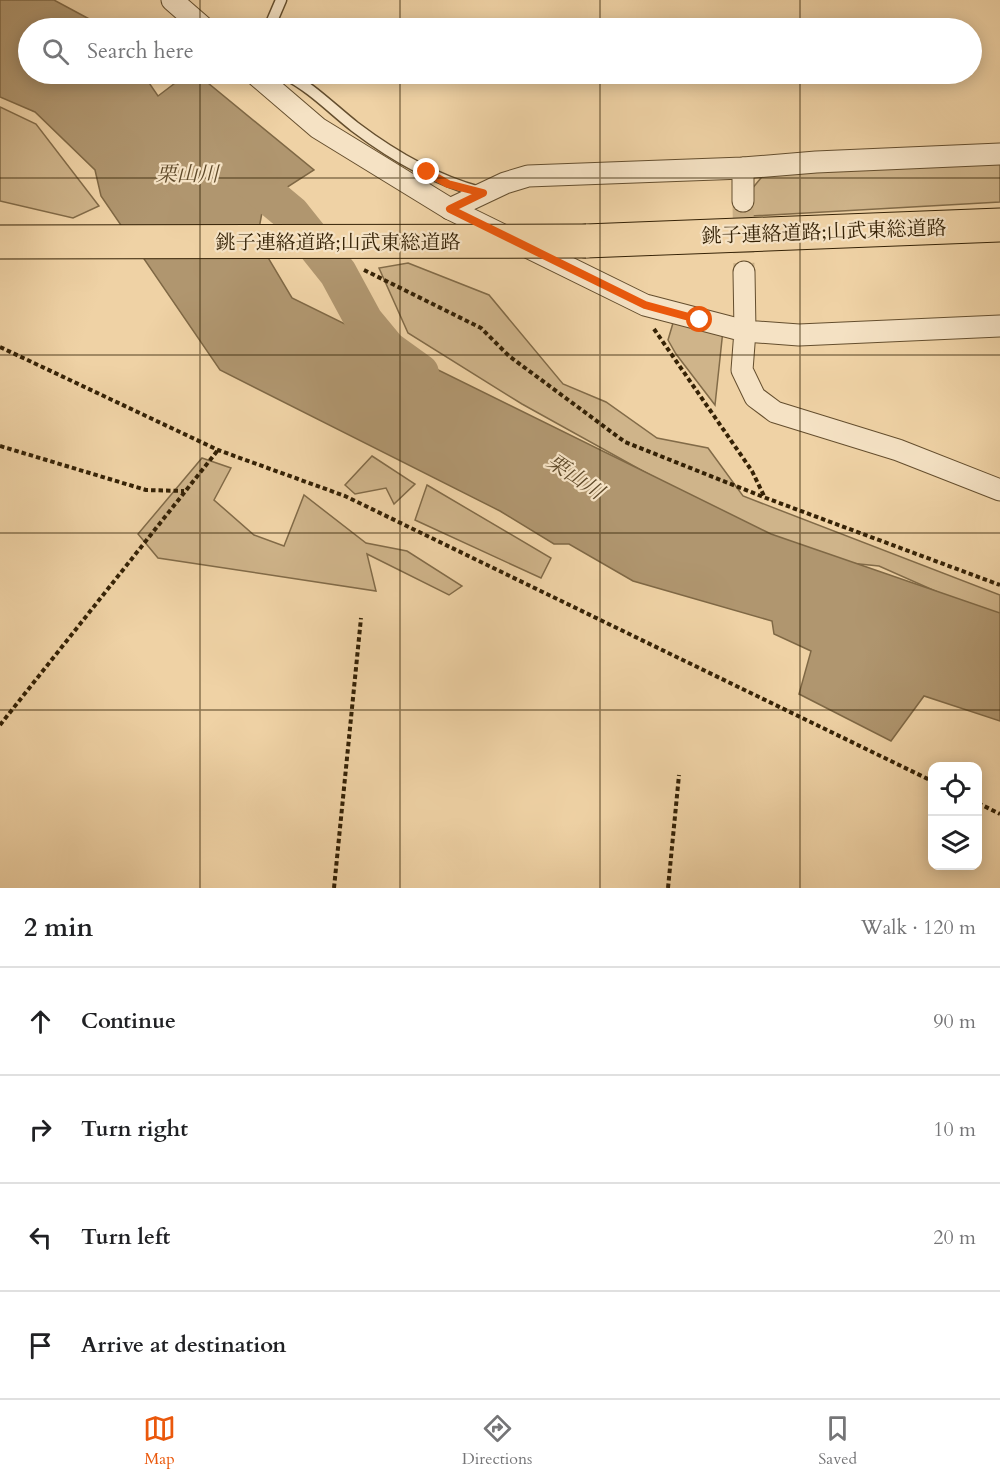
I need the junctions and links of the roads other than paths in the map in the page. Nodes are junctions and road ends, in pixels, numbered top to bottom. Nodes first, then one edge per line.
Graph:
1 (172, 0) edge
2 (281, 0) edge
3 (193, 18) edge
4 (273, 18) edge
5 (267, 84) edge
6 (298, 84) edge
7 (1000, 154) edge
8 (743, 168) junction
9 (483, 193) junction
10 (743, 201) tunnel mouth
11 (450, 209) junction
12 (1000, 225) edge
13 (0, 242) edge
14 (744, 272) tunnel mouth
15 (1000, 326) edge
16 (745, 331) junction
17 (1000, 490) edge

1 - 3 street
2 - 4 lane
5 - 11 street
6 - 9 lane
7 - 8 street
8 - 9 street
8 - 10 street
9 - 11 street
11 - 16 street
12 - 13 highway, 銚子連絡道路;山武東総道路, bridge
14 - 16 street
15 - 16 street
16 - 17 street

